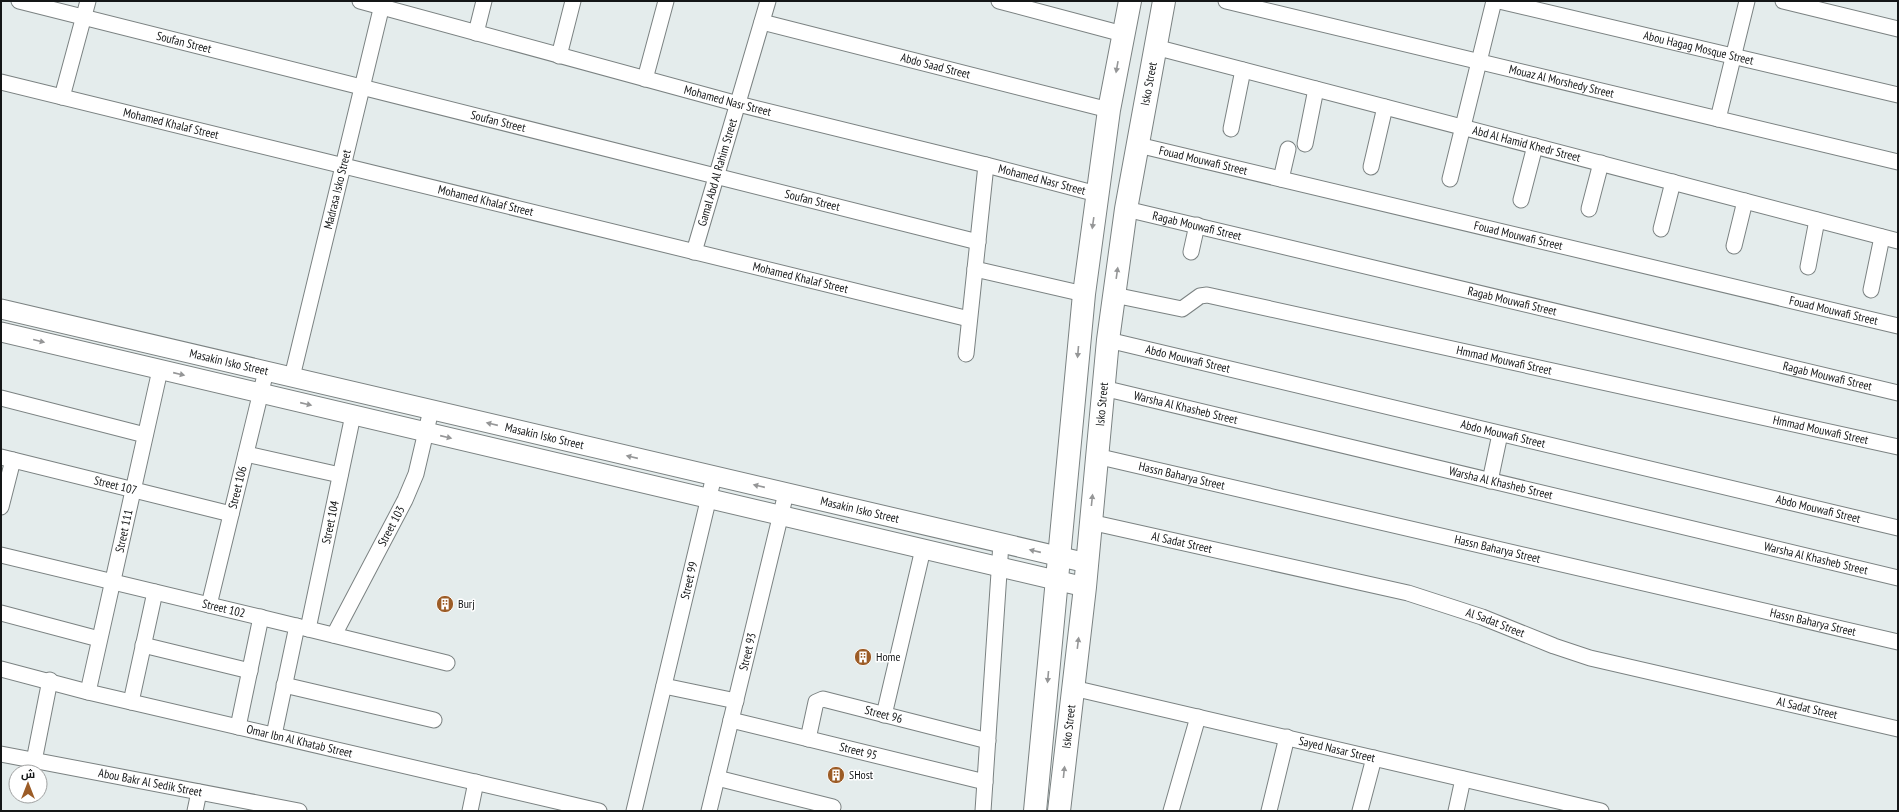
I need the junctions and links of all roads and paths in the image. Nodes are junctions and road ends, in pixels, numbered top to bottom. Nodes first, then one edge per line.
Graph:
1 (19, 1) edge
2 (88, 1) edge
3 (360, 1) edge
4 (484, 1) edge
5 (573, 1) edge
6 (666, 1) edge
7 (768, 1) edge
8 (1000, 1) edge
9 (1130, 1) edge
10 (1164, 1) edge
11 (1226, 1) edge
12 (1494, 1) edge
13 (1499, 1) edge
14 (1748, 1) edge
15 (1783, 1) edge
16 (382, 4) edge
17 (1833, 7) edge
18 (83, 17) junction
19 (762, 22) junction
20 (1898, 29) edge
21 (476, 33) junction
22 (1123, 34) junction
23 (1155, 47) junction
24 (559, 56) junction
25 (1734, 56) junction
26 (1479, 62) junction
27 (1243, 70) junction
28 (645, 79) junction
29 (1, 82) edge
30 (362, 87) junction
31 (1316, 88) junction
32 (1898, 95) edge
33 (62, 97) junction
34 (738, 104) junction
35 (1385, 107) junction
36 (1109, 110) junction
37 (1718, 119) junction
38 (1463, 127) junction
39 (1231, 129) dead end
40 (1305, 144) dead end
41 (1138, 145) junction
42 (1535, 146) junction
43 (1288, 148) dead end
44 (1898, 162) edge
45 (1601, 163) junction
46 (986, 165) junction
47 (342, 166) junction
48 (1372, 168) dead end
49 (716, 177) junction
50 (1281, 179) junction
51 (1450, 179) dead end
52 (1673, 182) junction
53 (1097, 194) junction
54 (1521, 200) dead end
55 (1744, 201) junction
56 (1126, 208) junction
57 (1589, 208) dead end
58 (1817, 220) junction
59 (1197, 225) junction
60 (1661, 229) dead end
61 (1882, 237) junction
62 (1898, 241) edge
63 (978, 242) junction
64 (1734, 246) dead end
65 (694, 252) junction
66 (1190, 252) dead end
67 (1808, 267) dead end
68 (975, 268) junction
69 (1871, 290) dead end
70 (1084, 294) junction
71 (1114, 295) junction
72 (1, 309) edge
73 (969, 320) junction
74 (66, 324) junction
75 (1898, 326) edge
76 (1, 332) edge
77 (1108, 340) junction
78 (60, 347) junction
79 (966, 354) dead end
80 (160, 370) junction
81 (266, 371) junction
82 (292, 377) junction
83 (1103, 388) junction
84 (1898, 393) edge
85 (260, 394) junction
86 (1, 398) edge
87 (432, 410) junction
88 (353, 415) junction
89 (427, 432) junction
90 (1500, 434) junction
91 (145, 435) junction
92 (1898, 447) edge
93 (246, 454) junction
94 (1096, 456) junction
95 (7, 458) edge
96 (340, 475) junction
97 (714, 476) junction
98 (1490, 481) junction
99 (133, 490) junction
100 (786, 493) junction
101 (708, 499) junction
102 (1, 507) edge
103 (231, 514) junction
104 (780, 516) junction
105 (1090, 522) junction
106 (1898, 528) edge
107 (1001, 543) junction
108 (923, 549) junction
109 (1, 555) edge
110 (1060, 557) junction
111 (1087, 563) junction
112 (999, 567) junction
113 (1898, 578) edge
114 (1057, 581) junction
115 (112, 582) junction
116 (1085, 587) junction
117 (155, 592) junction
118 (209, 605) junction
119 (1, 613) edge
120 (261, 617) junction
121 (303, 627) junction
122 (334, 635) junction
123 (99, 639) junction
124 (1898, 642) edge
125 (144, 645) junction
126 (447, 663) dead end
127 (1, 668) edge
128 (250, 671) junction
129 (50, 680) junction
130 (284, 685) junction
131 (664, 686) junction
132 (1073, 688) junction
133 (88, 692) junction
134 (736, 701) junction
135 (131, 702) junction
136 (884, 715) junction
137 (1198, 717) junction
138 (434, 720) dead end
139 (731, 720) junction
140 (238, 727) junction
141 (1898, 729) edge
142 (274, 735) junction
143 (1287, 737) junction
144 (808, 739) junction
145 (988, 742) junction
146 (1, 754) edge
147 (1374, 758) junction
148 (34, 761) junction
149 (717, 778) junction
150 (1463, 779) junction
151 (476, 782) junction
152 (985, 782) junction
153 (199, 792) junction
154 (1547, 805) edge
155 (833, 807) dead end
156 (195, 811) edge
157 (299, 811) edge
158 (470, 811) edge
159 (599, 811) edge
160 (634, 811) edge
161 (709, 811) edge
162 (983, 811) edge
163 (1035, 811) edge
164 (1059, 811) edge
165 (1171, 811) edge
166 (1268, 811) edge
167 (1360, 811) edge
168 (1456, 811) edge
169 (1601, 811) edge

1 - 18 street, Soufan Street
2 - 18 street
3 - 16 street, Mohamed Nasr Street
4 - 21 street
5 - 24 street
6 - 28 street
7 - 19 street, Gamal Abd Al Rahim Street
8 - 22 street
9 - 22 main road
10 - 23 main road, Isko Street
11 - 26 street, Mouaz Al Morshedy Street
12 - 26 street
13 - 25 street, Abou Hagag Mosque Street
14 - 25 street
15 - 17 street
16 - 21 street, Mohamed Nasr Street
16 - 30 street, Madrasa Isko Street
17 - 20 street
18 - 30 street, Soufan Street
18 - 33 street
19 - 34 street, Gamal Abd Al Rahim Street
19 - 36 street, Abdo Saad Street
21 - 24 street, Mohamed Nasr Street
22 -> 36 main road
23 - 27 street, Abd Al Hamid Khedr Street
23 - 41 main road, Isko Street
24 - 28 street, Mohamed Nasr Street
25 - 32 street, Abou Hagag Mosque Street
25 - 37 street
26 - 37 street, Mouaz Al Morshedy Street
26 - 38 street
27 - 31 street, Abd Al Hamid Khedr Street
27 - 39 street
28 - 34 street, Mohamed Nasr Street
29 - 33 street, Mohamed Khalaf Street
30 - 47 street, Madrasa Isko Street
30 - 49 street, Soufan Street
31 - 35 street, Abd Al Hamid Khedr Street
31 - 40 street
33 - 47 street, Mohamed Khalaf Street
34 - 46 street, Mohamed Nasr Street
34 - 49 street, Gamal Abd Al Rahim Street
35 - 38 street, Abd Al Hamid Khedr Street
35 - 48 street
36 - 53 main road
37 - 44 street, Mouaz Al Morshedy Street
38 - 42 street, Abd Al Hamid Khedr Street
38 - 51 street
41 - 50 street, Fouad Mouwafi Street
41 - 56 main road, Isko Street
42 - 45 street, Abd Al Hamid Khedr Street
42 - 54 street
43 - 50 street
45 - 52 street, Abd Al Hamid Khedr Street
45 - 57 street
46 - 53 street, Mohamed Nasr Street
46 - 63 street
47 - 65 street, Mohamed Khalaf Street
47 - 82 street, Madrasa Isko Street
49 - 63 street, Soufan Street
49 - 65 street, Gamal Abd Al Rahim Street
50 - 75 street, Fouad Mouwafi Street
52 - 55 street, Abd Al Hamid Khedr Street
52 - 60 street
53 -> 70 main road
55 - 58 street, Abd Al Hamid Khedr Street
55 - 64 street
56 - 59 street, Ragab Mouwafi Street
71 -> 56 main road, Isko Street
58 - 61 street, Abd Al Hamid Khedr Street
58 - 67 street
59 - 66 street
59 - 84 street, Ragab Mouwafi Street
61 - 62 street, Abd Al Hamid Khedr Street
61 - 69 street
63 - 68 street
65 - 73 street, Mohamed Khalaf Street
68 - 70 street
68 - 73 street
70 -> 110 main road
71 - 77 main road, Isko Street
71 - 92 street, Hmmad Mouwafi Street
72 - 74 street, Masakin Isko Street
73 - 79 street
74 - 78 street
74 - 81 street, Masakin Isko Street
76 -> 78 street, Masakin Isko Street
77 - 83 main road, Isko Street
77 - 90 street, Abdo Mouwafi Street
78 - 80 street, Masakin Isko Street
80 -> 85 street, Masakin Isko Street
80 - 91 street, Street 111
81 - 82 street, Masakin Isko Street
81 - 85 street, Street 106
82 - 87 street, Masakin Isko Street
83 - 94 main road, Isko Street
83 - 98 street, Warsha Al Khasheb Street
85 -> 88 street, Masakin Isko Street
85 - 93 street, Street 106
86 - 91 street
87 - 89 street, Street 103
97 -> 87 street, Masakin Isko Street
88 - 89 street, Masakin Isko Street
88 - 96 street, Street 104
89 -> 101 street, Masakin Isko Street
89 - 122 street, Street 103
90 - 98 street
90 - 106 street, Abdo Mouwafi Street
91 - 99 street, Street 111
93 - 96 street
93 - 103 street, Street 106
105 -> 94 main road, Isko Street
94 - 124 street, Hassn Baharya Street
95 - 99 street, Street 107
95 - 102 street
96 - 121 street, Street 104
100 -> 97 street, Masakin Isko Street
97 - 101 street, Street 99
98 - 113 street, Warsha Al Khasheb Street
99 - 103 street, Street 107
99 - 115 street, Street 111
100 - 104 street, Street 93
100 - 107 street, Masakin Isko Street
101 - 104 street, Masakin Isko Street
101 - 131 street, Street 99
103 - 118 street, Street 106
104 - 108 street, Masakin Isko Street
104 - 134 street, Street 93
105 - 111 main road, Isko Street
105 - 141 street, Al Sadat Street
110 -> 107 street, Masakin Isko Street
107 - 112 street
108 - 112 street, Masakin Isko Street
108 - 136 street
109 - 115 street, Street 102
110 - 111 street, Masakin Isko Street
110 - 114 main road
111 - 116 main road, Isko Street
112 - 114 street, Masakin Isko Street
112 - 145 street
114 - 116 street, Masakin Isko Street
114 -> 163 main road
115 - 117 street, Street 102
115 - 123 street, Street 111
132 -> 116 main road, Isko Street
117 - 118 street, Street 102
117 - 125 street
118 - 120 street, Street 102
119 - 123 street
120 - 121 street, Street 102
120 - 128 street
121 - 122 street, Street 102
121 - 130 street, Street 104
122 - 126 street, Street 102
123 - 133 street, Street 111
125 - 128 street
125 - 135 street
127 - 129 street, Omar Ibn Al Khatab Street
128 - 140 street
129 - 133 street, Omar Ibn Al Khatab Street
129 - 148 street
130 - 138 street
130 - 142 street, Street 104
131 - 134 street
131 - 160 street, Street 99
132 - 137 street, Sayed Nasar Street
164 -> 132 main road, Isko Street
133 - 135 street, Omar Ibn Al Khatab Street
134 - 139 street, Street 93
135 - 140 street, Omar Ibn Al Khatab Street
136 - 144 street, Street 96
136 - 145 street, Street 96
137 - 143 street, Sayed Nasar Street
137 - 165 street
139 - 144 street, Street 95
139 - 149 street, Street 93
140 - 142 street, Omar Ibn Al Khatab Street
142 - 151 street, Omar Ibn Al Khatab Street
143 - 147 street, Sayed Nasar Street
143 - 166 street
144 - 152 street, Street 95
145 - 152 street
146 - 148 street, Abou Bakr Al Sedik Street
147 - 150 street, Sayed Nasar Street
147 - 167 street
148 - 153 street, Abou Bakr Al Sedik Street
149 - 155 street
149 - 161 street, Street 93
150 - 154 street, Sayed Nasar Street
150 - 168 street
151 - 158 street
151 - 159 street, Omar Ibn Al Khatab Street
152 - 162 street
153 - 156 street
153 - 157 street, Abou Bakr Al Sedik Street
154 - 169 street, Sayed Nasar Street

